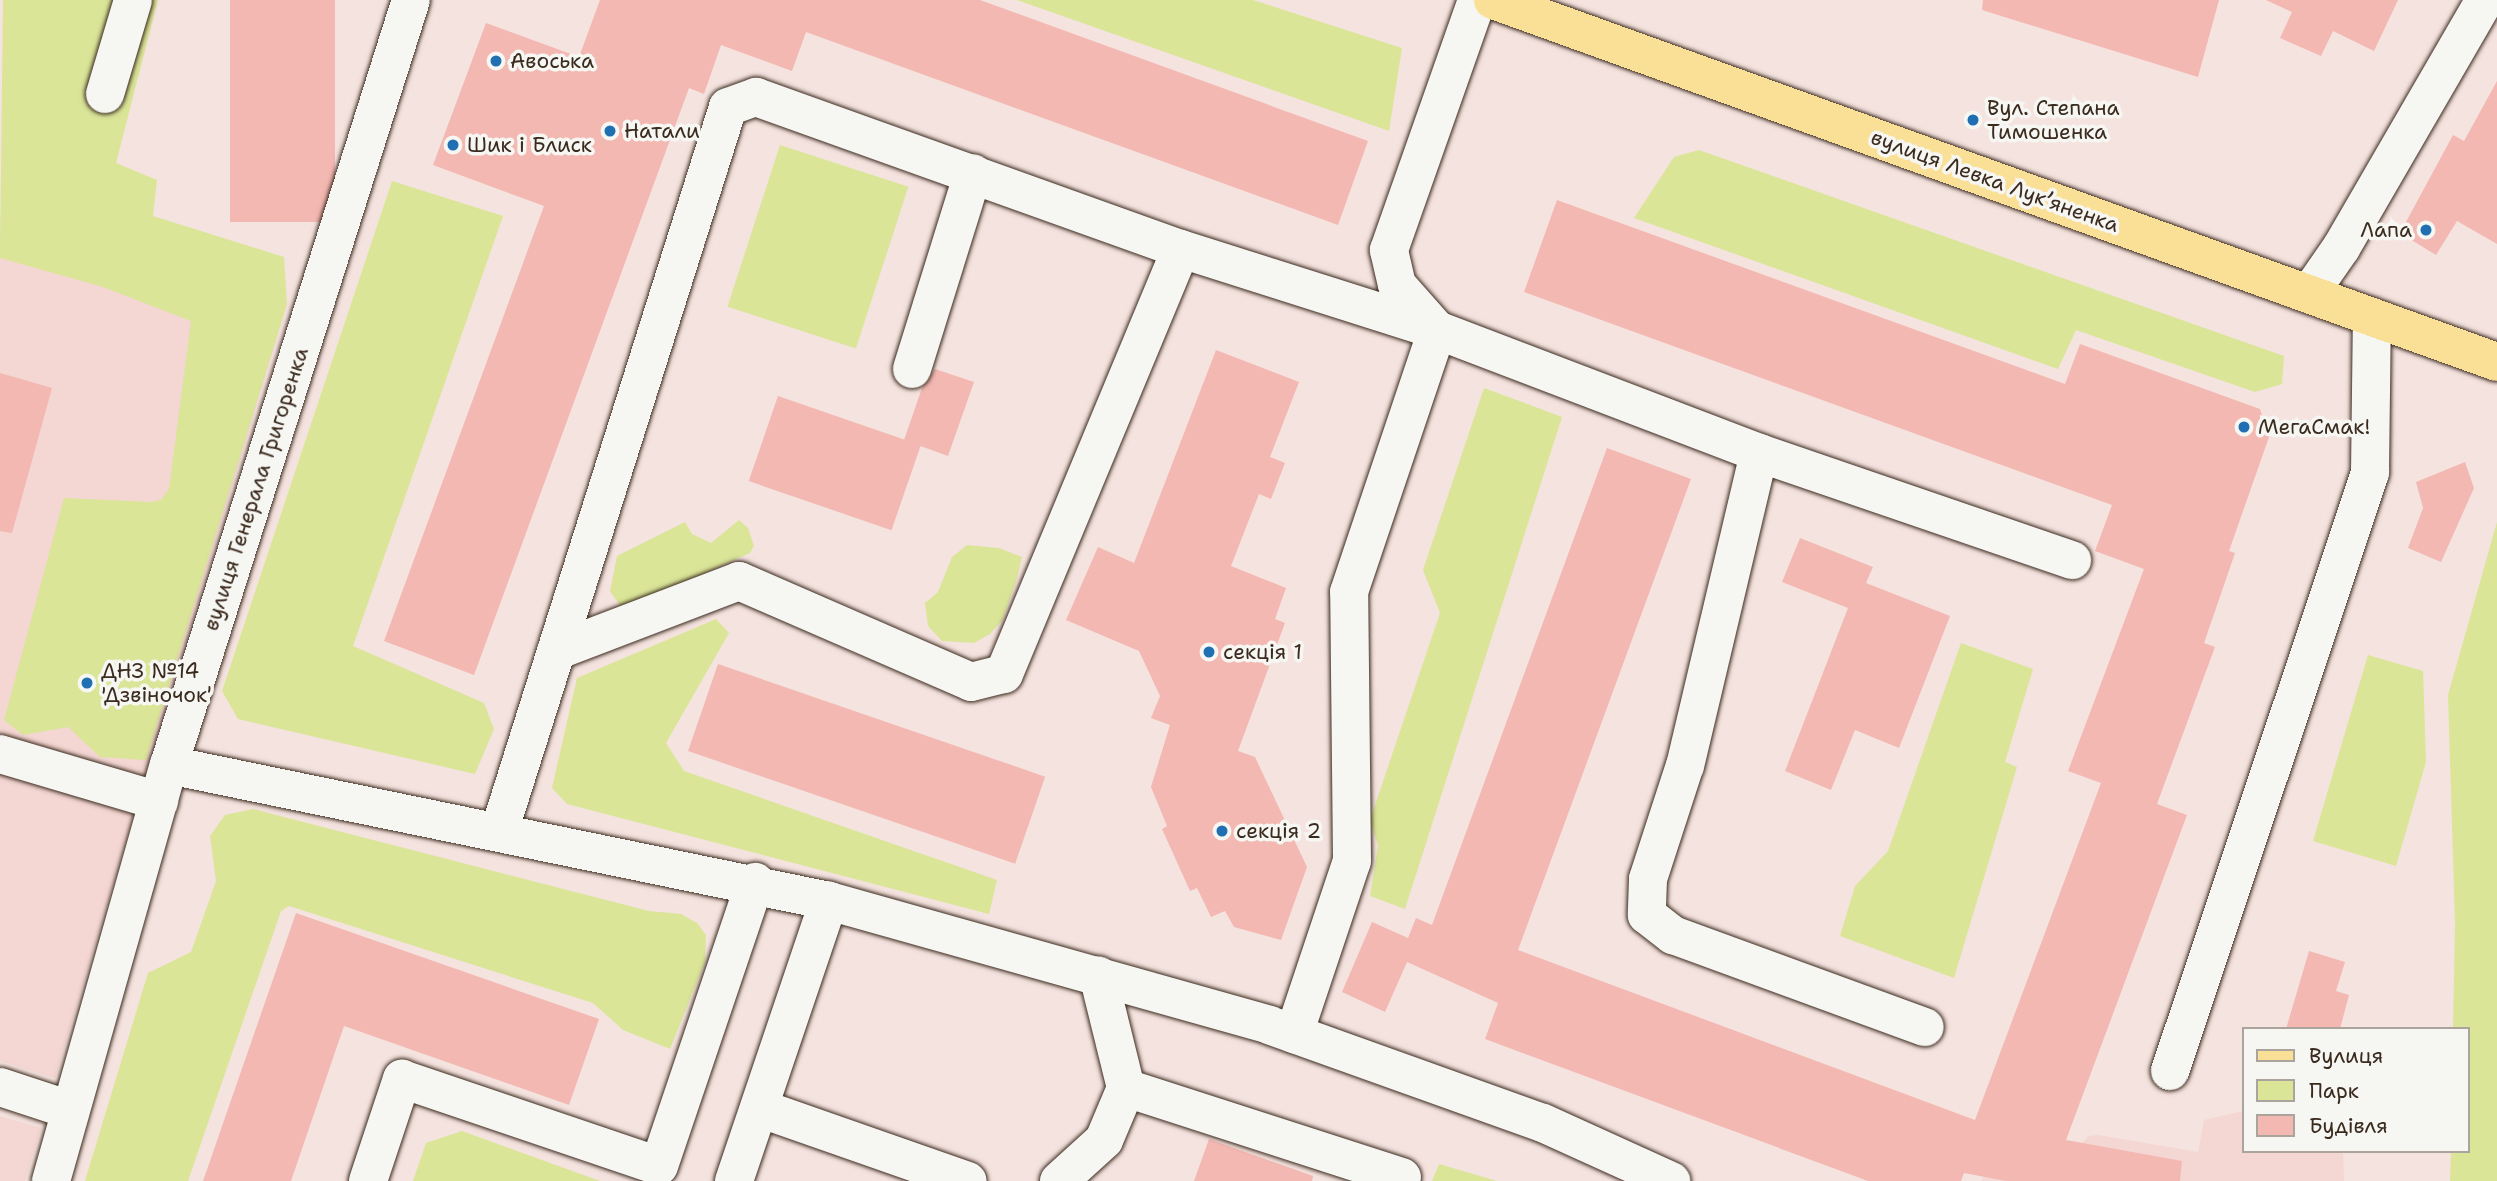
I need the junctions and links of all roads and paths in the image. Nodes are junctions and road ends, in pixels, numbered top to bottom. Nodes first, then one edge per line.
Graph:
1 (133, 0) edge
2 (411, 0) edge
3 (1477, 0) edge
4 (1493, 0) edge
5 (2485, 0) edge
6 (104, 94) dead end
7 (973, 173) junction
8 (1181, 249) junction
9 (1389, 250) junction
10 (2309, 294) junction
11 (1326, 295) junction
12 (2372, 317) junction
13 (1437, 330) junction
14 (2497, 362) edge
15 (912, 369) dead end
16 (1759, 453) junction
17 (2072, 560) dead end
18 (556, 650) junction
19 (0, 754) edge
20 (164, 783) junction
21 (499, 832) junction
22 (755, 882) junction
23 (829, 901) junction
24 (1098, 975) junction
25 (1925, 1027) dead end
26 (1294, 1034) junction
27 (2170, 1072) dead end
28 (0, 1087) edge
29 (1126, 1088) junction
30 (759, 1108) junction
31 (70, 1110) junction
32 (1402, 1177) dead end
33 (51, 1181) edge
34 (368, 1181) edge
35 (734, 1181) edge
36 (968, 1181) edge
37 (1059, 1181) edge
38 (1671, 1181) edge

1 - 6 street
2 - 20 street, вулиця Генерала Григоренка
3 - 9 street
4 - 10 main road, вулиця Левка Лукʼяненка
5 - 10 street
7 - 8 street
7 - 15 street
7 - 18 street
8 - 11 street
8 - 18 street
9 - 11 street
9 - 13 street
10 - 12 main road, вулиця Левка Лукʼяненка
11 - 13 street
12 - 14 main road, вулиця Левка Лукʼяненка
12 - 27 street
13 - 16 street
13 - 26 street
16 - 17 street
16 - 25 street
18 - 21 street
19 - 20 street
20 - 21 street
20 - 31 street, вулиця Генерала Григоренка
21 - 22 street
22 - 23 street
22 - 34 street
23 - 24 street
23 - 30 street
24 - 26 street
24 - 29 street
26 - 38 street
28 - 31 street
29 - 32 street
29 - 37 street
30 - 35 street
30 - 36 street
31 - 33 street, вулиця Генерала Григоренка

